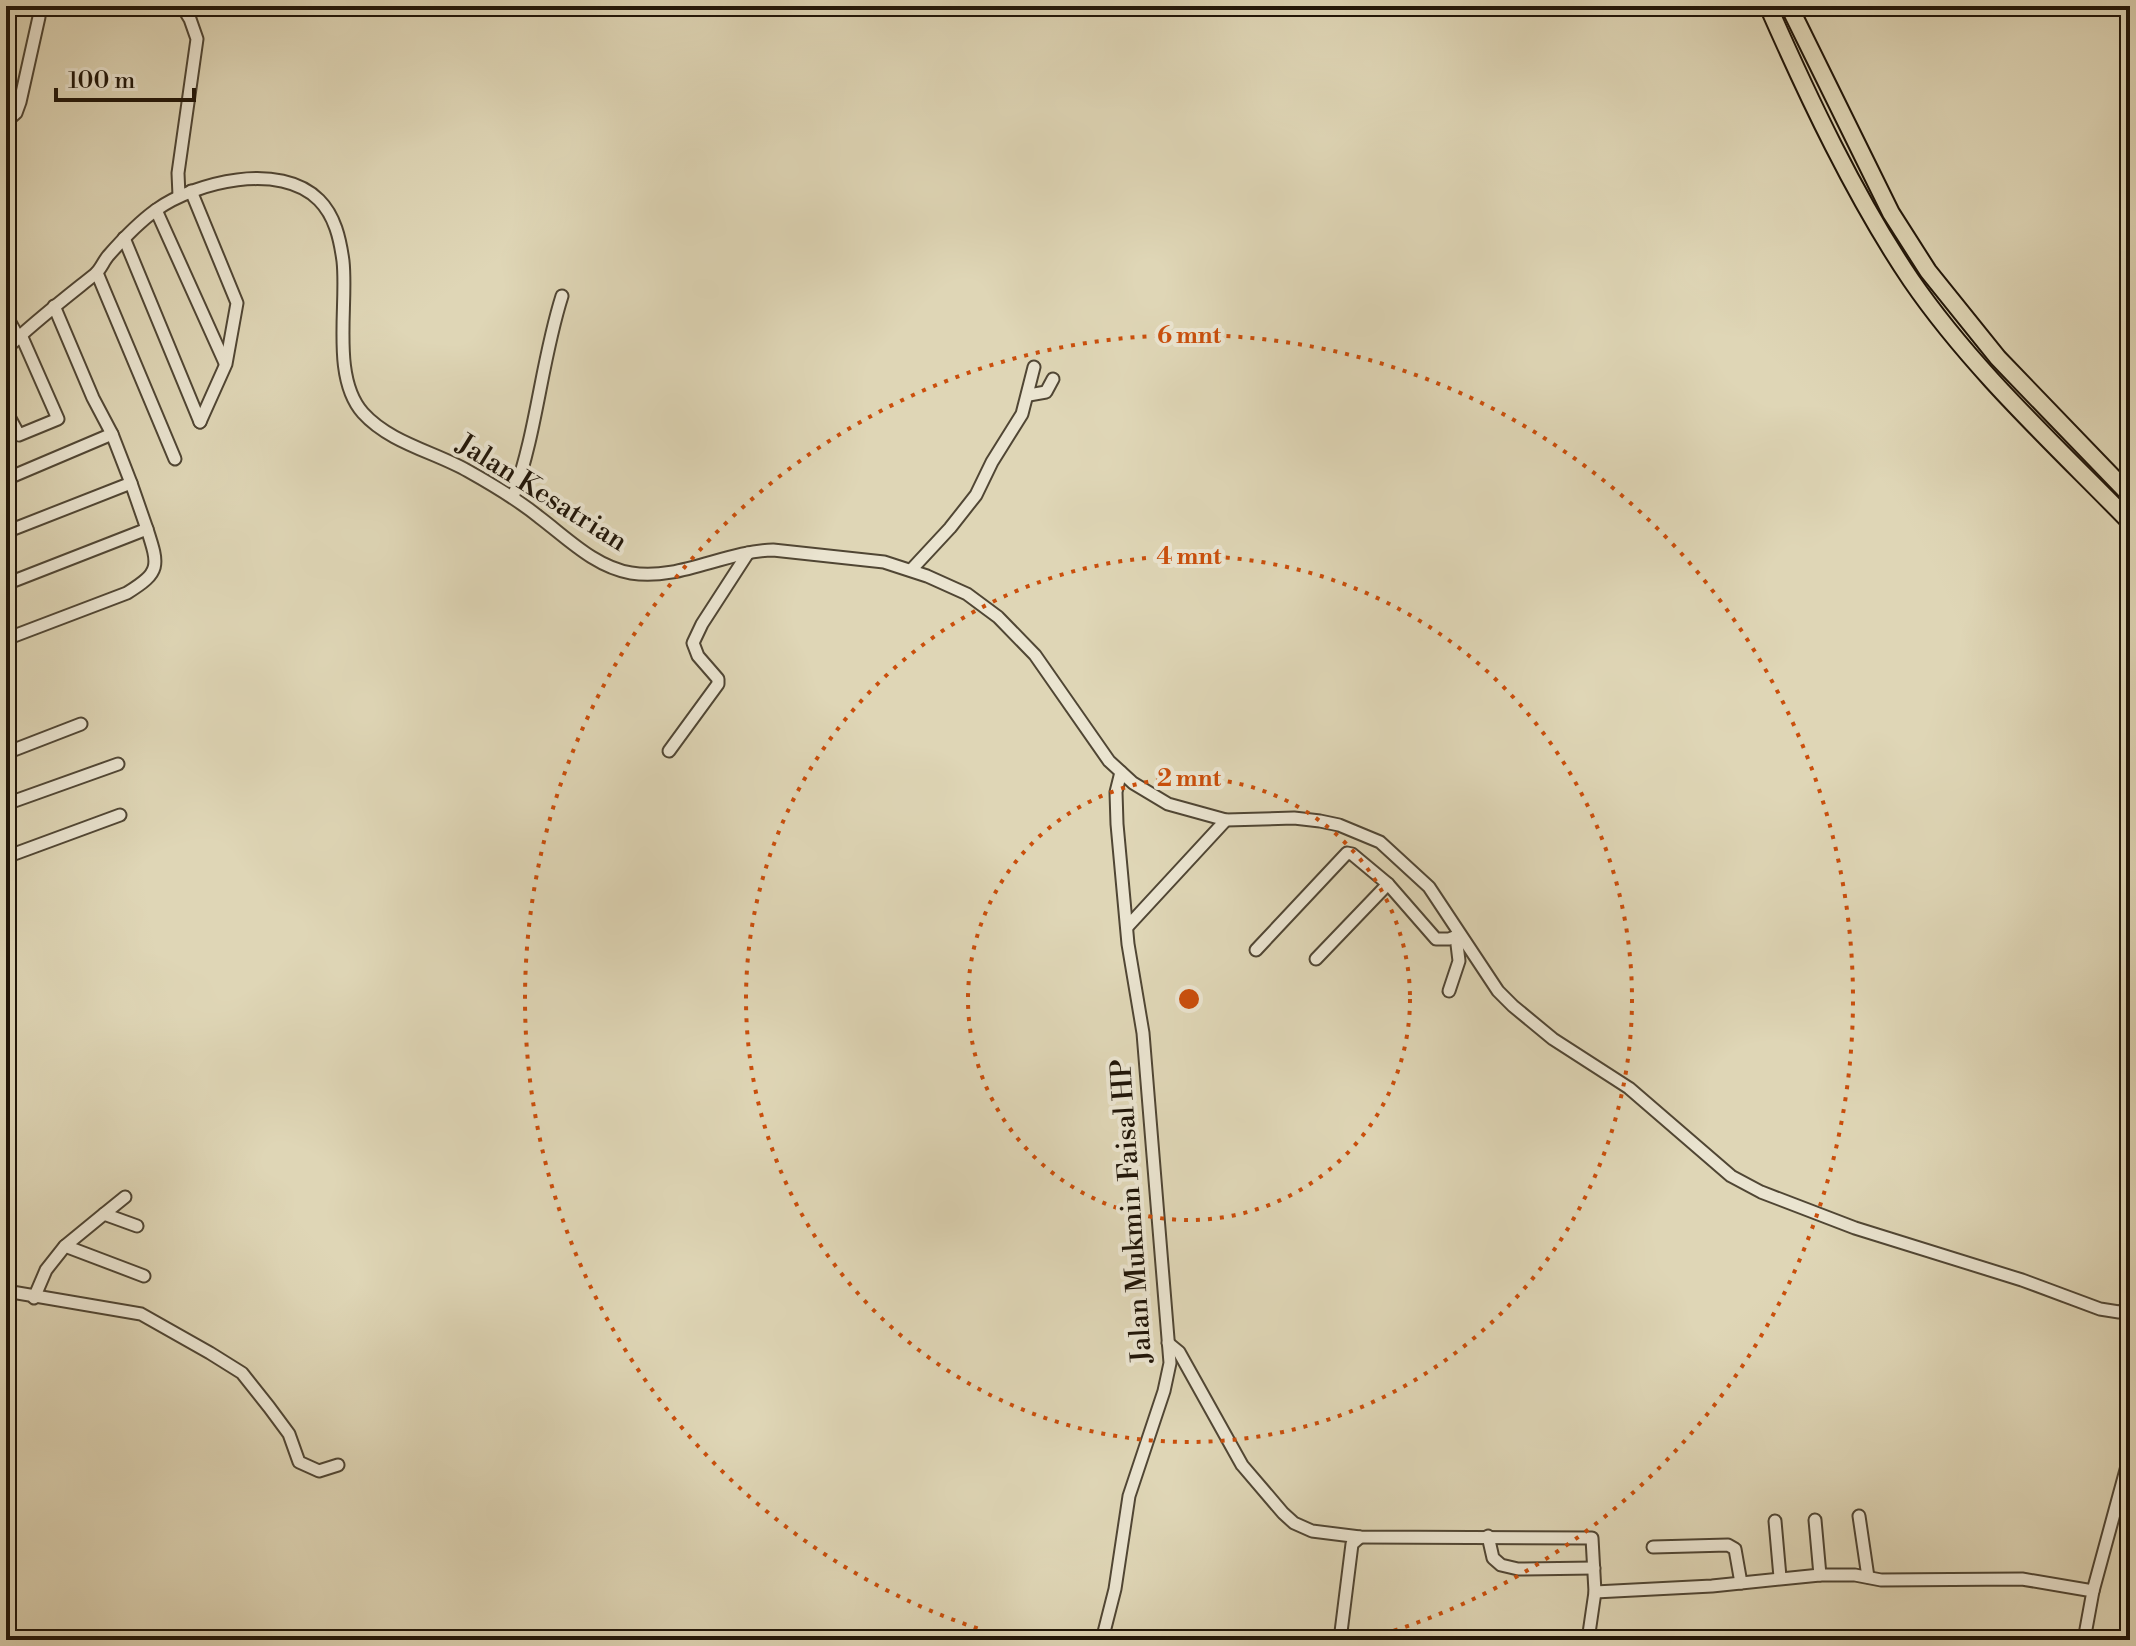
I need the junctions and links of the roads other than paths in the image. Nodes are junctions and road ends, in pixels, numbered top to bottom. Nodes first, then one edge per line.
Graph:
1 (182, 6) edge
2 (1768, 6) edge
3 (1789, 6) edge
4 (39, 17) dead end
5 (6, 87) edge
6 (21, 91) junction
7 (6, 122) edge
8 (191, 191) junction
9 (179, 196) junction
10 (156, 210) junction
11 (124, 238) junction
12 (97, 273) junction
13 (562, 296) dead end
14 (54, 306) junction
15 (6, 315) edge
16 (20, 336) junction
17 (6, 349) edge
18 (226, 364) junction
19 (1034, 367) dead end
20 (1053, 379) dead end
21 (1029, 395) junction
22 (6, 411) edge
23 (112, 434) junction
24 (175, 459) dead end
25 (6, 479) edge
26 (131, 483) junction
27 (2130, 495) edge
28 (513, 497) junction
29 (2130, 522) edge
30 (147, 529) junction
31 (6, 532) edge
32 (748, 553) junction
33 (911, 570) junction
34 (6, 584) edge
35 (6, 639) edge
36 (81, 724) dead end
37 (669, 751) dead end
38 (6, 753) edge
39 (118, 764) dead end
40 (1121, 772) junction
41 (6, 804) edge
42 (120, 815) dead end
43 (1226, 820) junction
44 (6, 857) edge
45 (1388, 884) junction
46 (1128, 926) junction
47 (1458, 936) junction
48 (1256, 950) dead end
49 (1316, 959) dead end
50 (1449, 991) dead end
51 (125, 1197) dead end
52 (104, 1214) junction
53 (137, 1226) dead end
54 (65, 1246) junction
55 (144, 1276) dead end
56 (6, 1291) edge
57 (34, 1298) junction
58 (2130, 1310) edge
59 (1168, 1343) junction
60 (2130, 1455) edge
61 (338, 1465) dead end
62 (1859, 1516) dead end
63 (1815, 1520) dead end
64 (1775, 1521) dead end
65 (1488, 1536) junction
66 (1360, 1537) junction
67 (1653, 1547) dead end
68 (1594, 1568) junction
69 (1820, 1575) junction
70 (1780, 1577) junction
71 (1868, 1577) junction
72 (1741, 1583) junction
73 (2093, 1591) junction
74 (1595, 1592) junction
75 (1102, 1640) edge
76 (1340, 1640) edge
77 (1588, 1640) edge
78 (2084, 1640) edge

1 - 9 street
2 - 29 highway
3 - 27 highway
4 - 6 street
5 - 6 street
6 - 7 street
8 - 9 street, Jalan Kesatrian
8 - 18 street
8 - 28 street, Jalan Kesatrian
9 - 10 street, Jalan Kesatrian
10 - 11 street, Jalan Kesatrian
10 - 18 street
11 - 12 street, Jalan Kesatrian
11 - 18 street
12 - 14 street, Jalan Kesatrian
12 - 24 street
13 - 28 street
14 - 16 street, Jalan Kesatrian
14 - 23 street
15 - 16 street
16 - 17 street, Jalan Kesatrian
16 - 22 street
19 - 21 street
20 - 21 street
21 - 33 street
23 - 25 street
23 - 26 street
26 - 30 street
26 - 31 street
28 - 32 street, Jalan Kesatrian
30 - 34 street
30 - 35 street
32 - 33 street, Jalan Kesatrian
32 - 37 street
33 - 40 street, Jalan Kesatrian
36 - 38 street
39 - 41 street
40 - 43 street, Jalan Kesatrian
40 - 46 street, Jalan Mukmin Faisal HP
42 - 44 street
43 - 46 street
43 - 47 street, Jalan Kesatrian
45 - 47 street
45 - 48 street
45 - 49 street
46 - 59 street, Jalan Mukmin Faisal HP
47 - 50 street
47 - 58 street, Jalan Kesatrian
51 - 52 street
52 - 53 street
52 - 54 street
54 - 55 street
54 - 57 street
56 - 57 street
57 - 61 street
59 - 66 street
59 - 75 street, Jalan Mukmin Faisal HP
60 - 73 street
62 - 71 street
63 - 69 street
64 - 70 street
65 - 66 street
65 - 68 street
65 - 68 street
66 - 76 street
67 - 72 street
68 - 74 street
69 - 70 street
69 - 71 street
70 - 72 street
71 - 73 street
72 - 74 street
73 - 78 street
74 - 77 street

